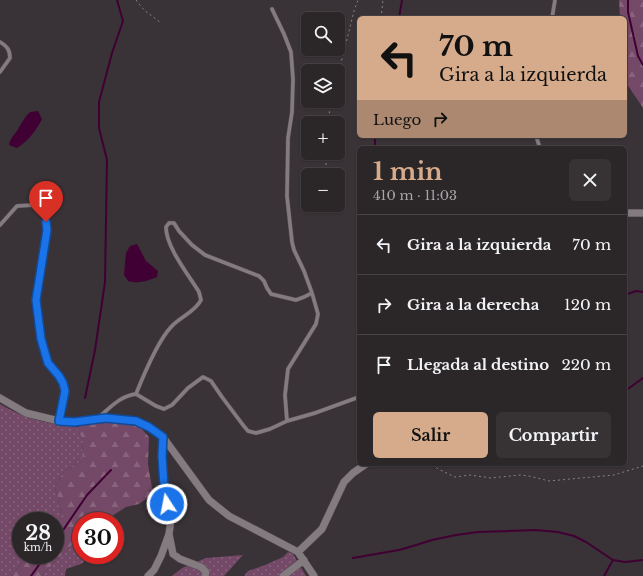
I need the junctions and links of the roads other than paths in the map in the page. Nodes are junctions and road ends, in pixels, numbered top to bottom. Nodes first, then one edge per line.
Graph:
1 (555, 0) edge
2 (272, 9) dead end
3 (552, 16) edge
4 (0, 42) edge
5 (0, 72) edge
6 (643, 213) edge
7 (627, 214) edge
8 (0, 225) edge
9 (312, 293) junction
10 (136, 394) junction
11 (0, 398) edge
12 (357, 398) edge
13 (97, 419) junction
14 (59, 421) junction
15 (287, 421) junction
16 (163, 437) junction
17 (363, 466) edge
18 (169, 534) junction
19 (298, 552) junction
20 (304, 560) junction
21 (148, 576) edge
22 (205, 576) edge
23 (283, 576) edge
24 (314, 576) edge

1 - 3 lane
2 - 9 lane
4 - 5 lane
6 - 7 street
8 - 14 lane
9 - 10 lane
9 - 15 lane
10 - 13 lane
10 - 15 lane
11 - 14 street
12 - 15 lane
13 - 14 street
13 - 16 street
16 - 18 street
16 - 19 street
17 - 19 street
18 - 21 street
18 - 22 street
19 - 20 street
20 - 23 street
20 - 24 street

